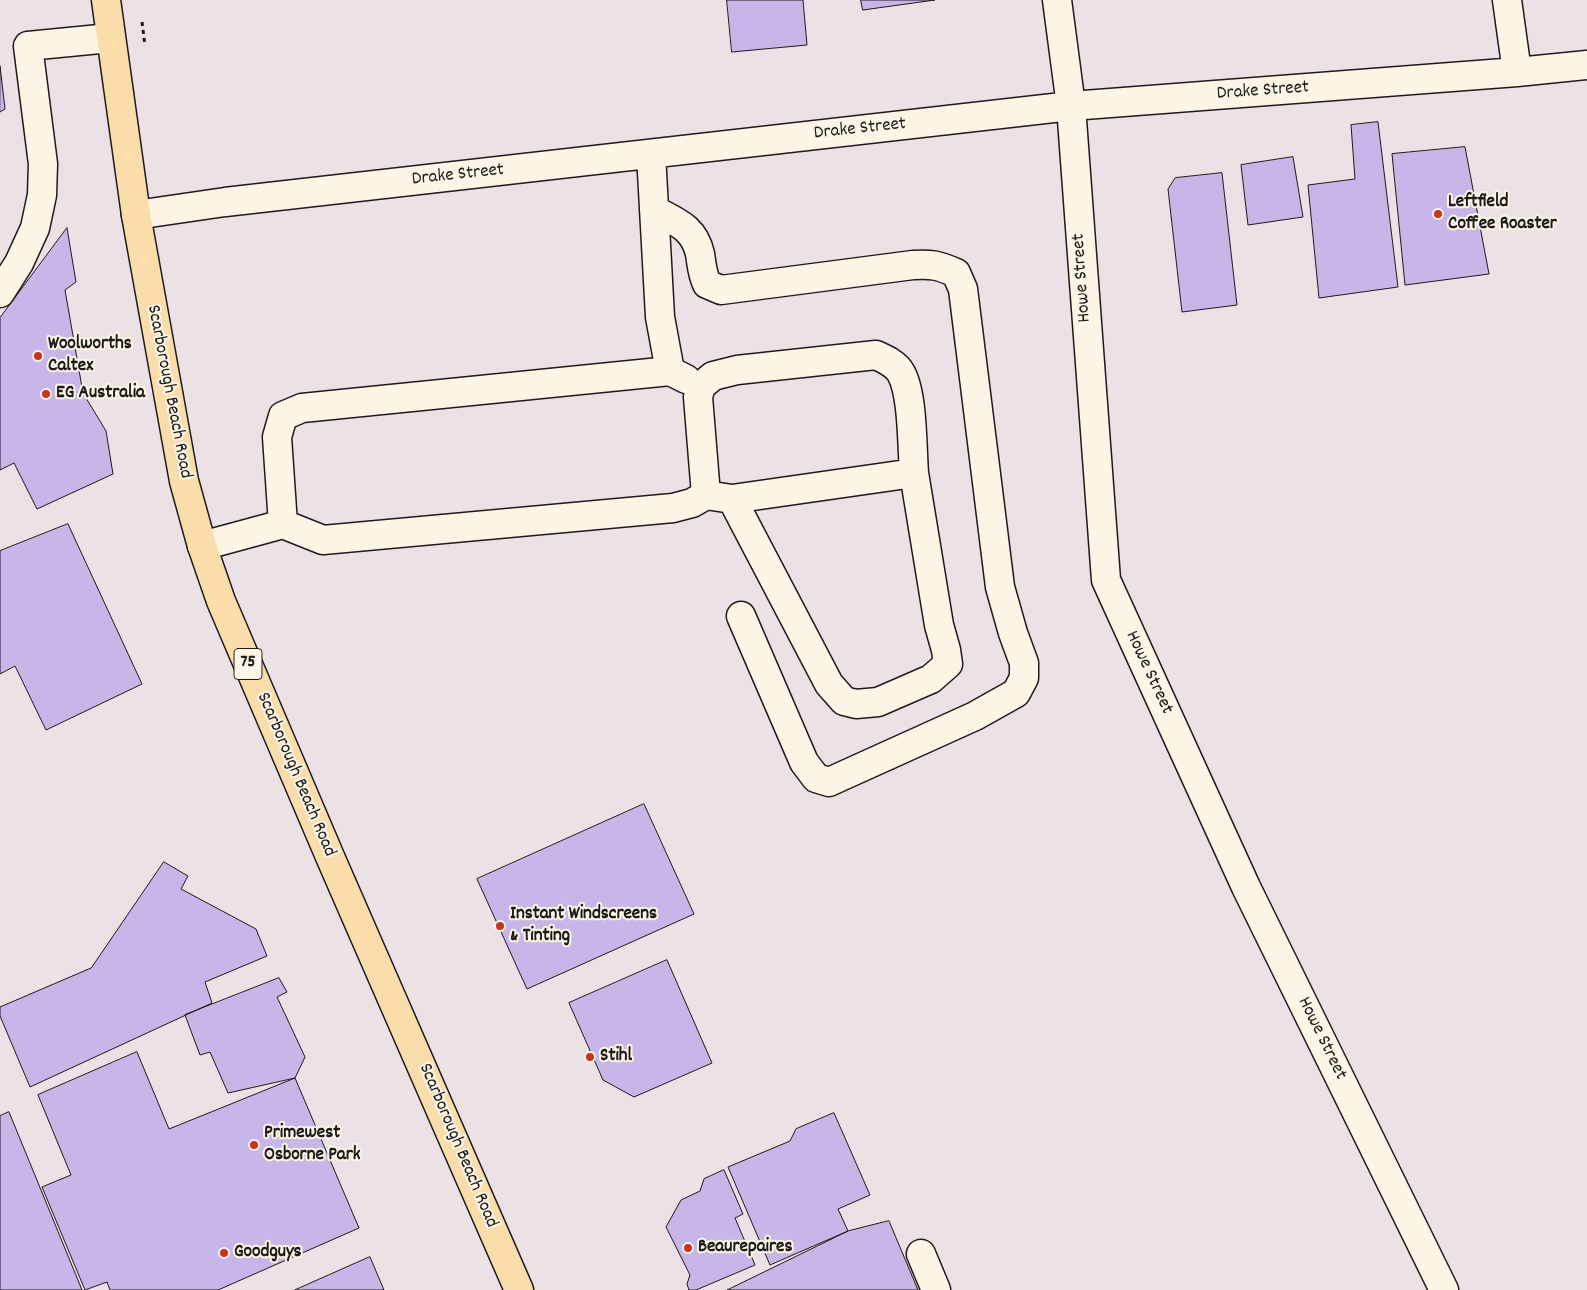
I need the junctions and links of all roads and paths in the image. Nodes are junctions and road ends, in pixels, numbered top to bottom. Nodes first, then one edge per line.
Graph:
1 (106, 0) edge
2 (1057, 0) edge
3 (1507, 0) edge
4 (142, 22) dead end
5 (110, 38) junction
6 (145, 46) dead end
7 (1587, 65) edge
8 (1516, 72) junction
9 (1071, 106) junction
10 (651, 154) junction
11 (654, 210) junction
12 (136, 215) junction
13 (0, 293) edge
14 (670, 371) junction
15 (701, 386) junction
16 (914, 472) junction
17 (719, 497) junction
18 (283, 524) junction
19 (202, 546) junction
20 (742, 616) dead end
21 (921, 1254) dead end
22 (519, 1290) edge
23 (936, 1290) edge
24 (1444, 1290) edge

1 - 5 main road, Scarborough Beach Road / 75
2 - 9 street, Howe Street
3 - 8 street
4 - 6 path
5 - 12 main road, Scarborough Beach Road / 75
5 - 13 street
7 - 8 street, Drake Street
8 - 9 street, Drake Street
9 - 10 street, Drake Street
9 - 24 street, Howe Street
10 - 11 street
10 - 12 street, Drake Street
11 - 14 street
11 - 20 street
12 - 19 main road, Scarborough Beach Road / 75
14 - 15 street
14 - 18 street
15 - 16 street
15 - 17 street
16 - 17 street
16 - 17 street
17 - 18 street
18 - 19 street
19 - 22 main road, Scarborough Beach Road / 75
21 - 23 street

